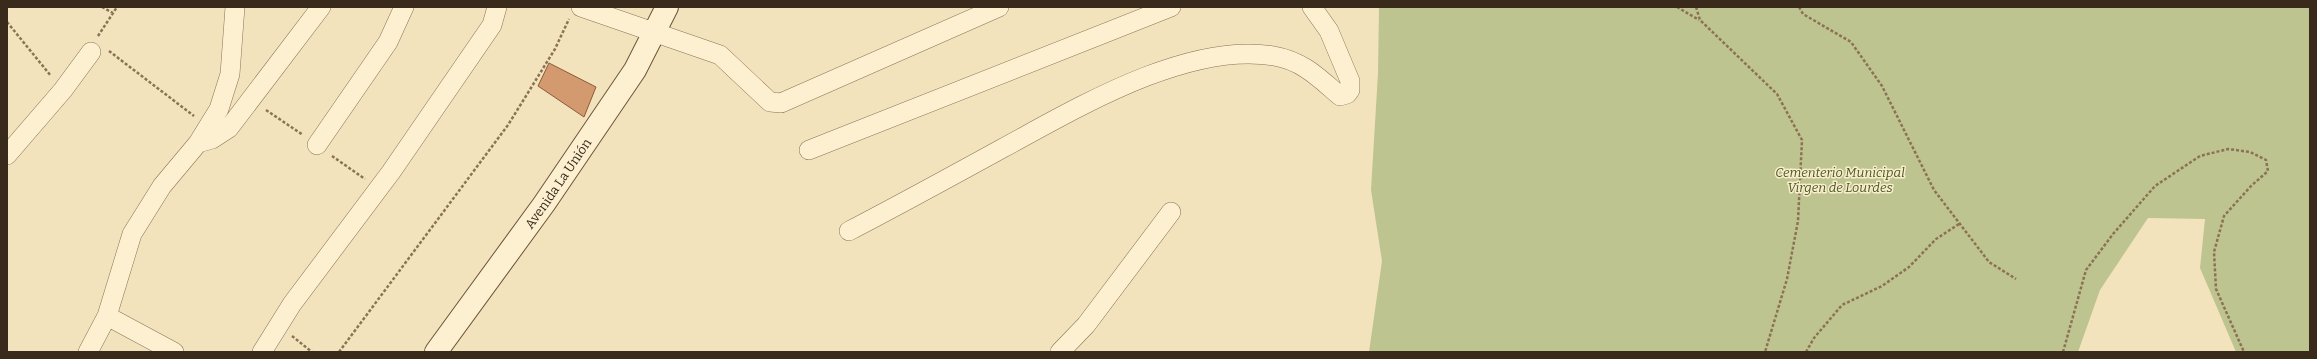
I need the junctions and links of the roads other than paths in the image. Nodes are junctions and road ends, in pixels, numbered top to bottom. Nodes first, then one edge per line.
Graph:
1 (235, 7) edge
2 (321, 7) edge
3 (404, 7) edge
4 (497, 7) edge
5 (667, 7) edge
6 (999, 7) edge
7 (1171, 7) edge
8 (1312, 7) edge
9 (1330, 7) edge
10 (577, 11) edge
11 (656, 31) junction
12 (1329, 31) junction
13 (91, 52) road end
14 (198, 143) junction
15 (316, 145) dead end
16 (809, 150) dead end
17 (7, 155) edge
18 (1171, 212) dead end
19 (849, 231) dead end
20 (107, 316) junction
21 (88, 352) edge
22 (174, 352) edge
23 (262, 352) edge
24 (436, 352) edge
25 (1060, 352) edge

1 - 14 street
2 - 14 street
3 - 15 street
4 - 23 street
5 - 11 main road, Avenida La Unión
6 - 11 street
7 - 16 street
8 - 12 street
9 - 12 street
10 - 11 street
11 - 24 main road, Avenida La Unión
12 - 19 street
13 - 17 street
14 - 20 street
18 - 25 street
20 - 21 street
20 - 22 street

